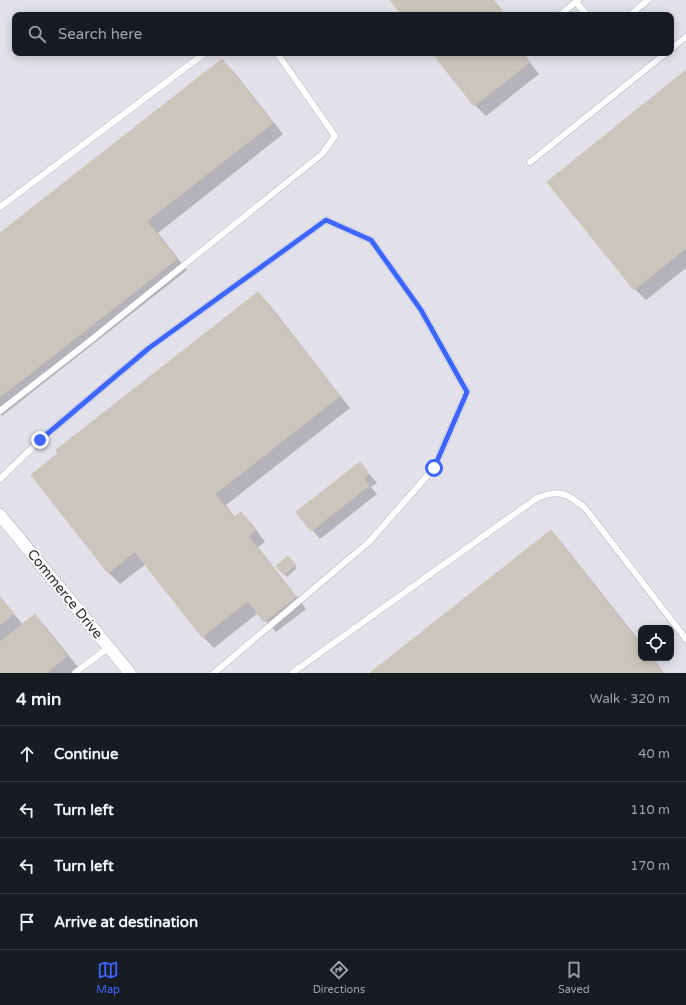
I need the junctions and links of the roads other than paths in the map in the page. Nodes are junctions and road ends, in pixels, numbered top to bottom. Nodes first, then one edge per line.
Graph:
1 (648, 0) edge
2 (577, 1) edge
3 (564, 12) edge
4 (585, 12) edge
5 (634, 12) edge
6 (686, 37) edge
7 (674, 47) edge
8 (201, 56) edge
9 (279, 56) edge
10 (662, 56) edge
11 (530, 162) dead end
12 (0, 207) edge
13 (0, 411) edge
14 (0, 479) edge
15 (0, 514) edge
16 (686, 639) edge
17 (108, 647) junction
18 (75, 673) edge
19 (130, 673) edge
20 (214, 673) edge
21 (292, 673) edge

1 - 5 lane
2 - 3 lane
2 - 4 lane
6 - 7 lane
8 - 12 lane
9 - 13 lane
10 - 11 lane
14 - 20 lane
15 - 17 street, Commerce Drive
16 - 21 lane
17 - 18 lane
17 - 19 street, Commerce Drive

